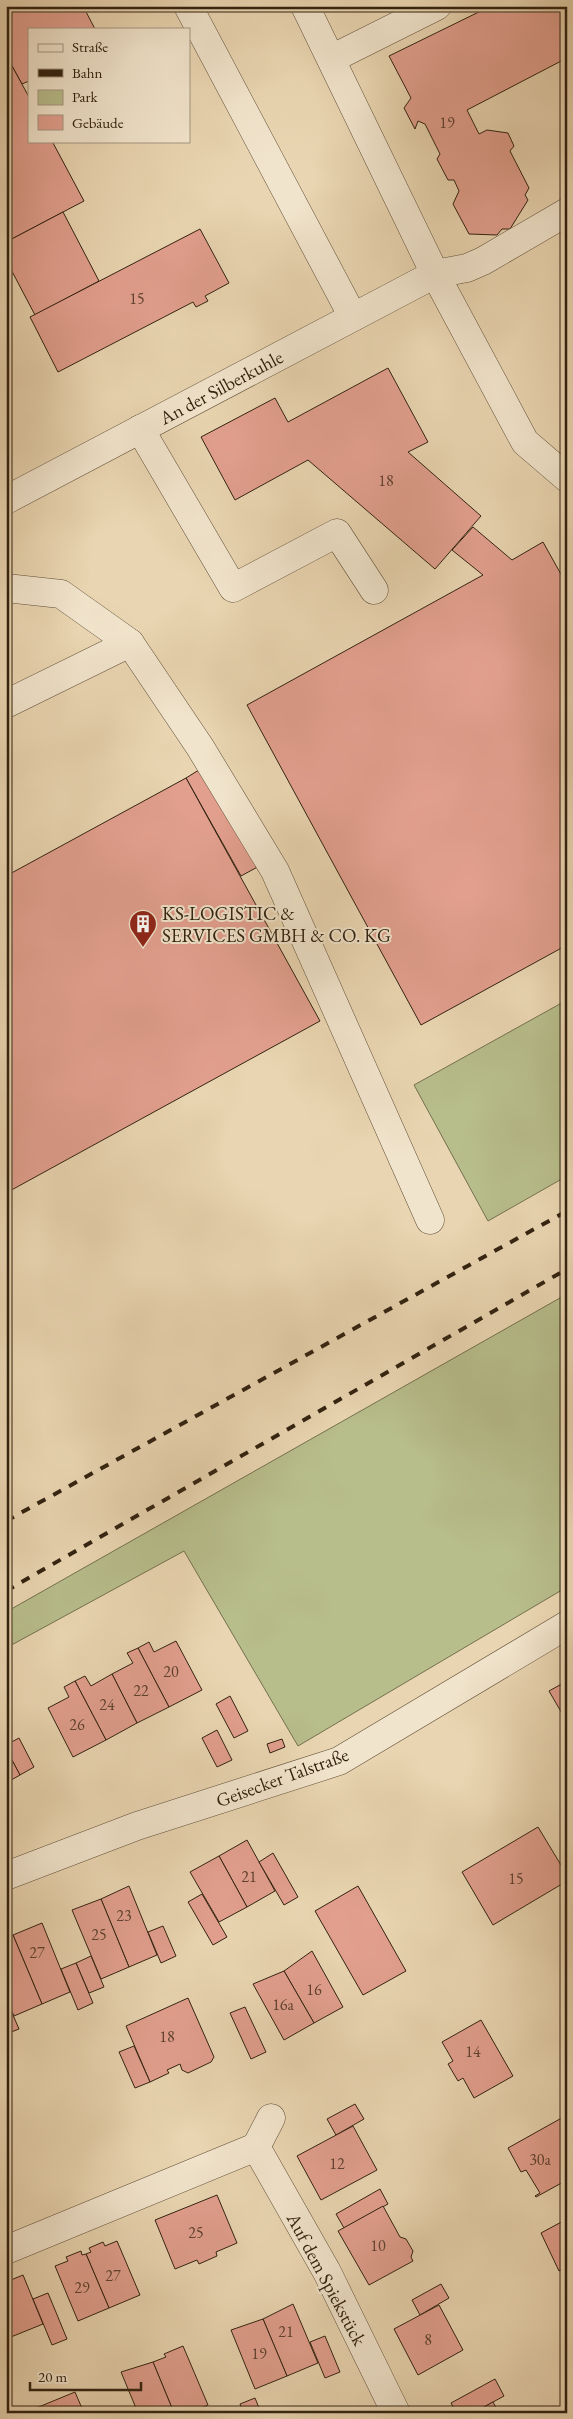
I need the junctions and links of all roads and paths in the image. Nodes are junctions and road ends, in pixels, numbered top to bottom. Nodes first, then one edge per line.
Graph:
1 (188, 6) edge
2 (305, 6) edge
3 (437, 6) edge
4 (331, 59) junction
5 (567, 212) edge
6 (435, 274) junction
7 (353, 317) junction
8 (140, 429) junction
9 (567, 478) edge
10 (6, 500) edge
11 (6, 588) edge
12 (374, 590) dead end
13 (130, 643) junction
14 (6, 704) edge
15 (430, 1220) dead end
16 (567, 1624) edge
17 (6, 1876) edge
18 (271, 2118) dead end
19 (256, 2147) junction
20 (6, 2250) edge
21 (396, 2413) edge

1 - 7 street
2 - 4 street
3 - 4 street
4 - 6 street
5 - 6 street, An der Silberkuhle
6 - 7 street, An der Silberkuhle
6 - 9 street
7 - 8 street, An der Silberkuhle
8 - 10 street, An der Silberkuhle
8 - 12 street
11 - 13 street
13 - 14 street
13 - 15 street
16 - 17 street, Geisecker Talstraße
18 - 19 street
19 - 20 street
19 - 21 street, Auf dem Spiekstück

